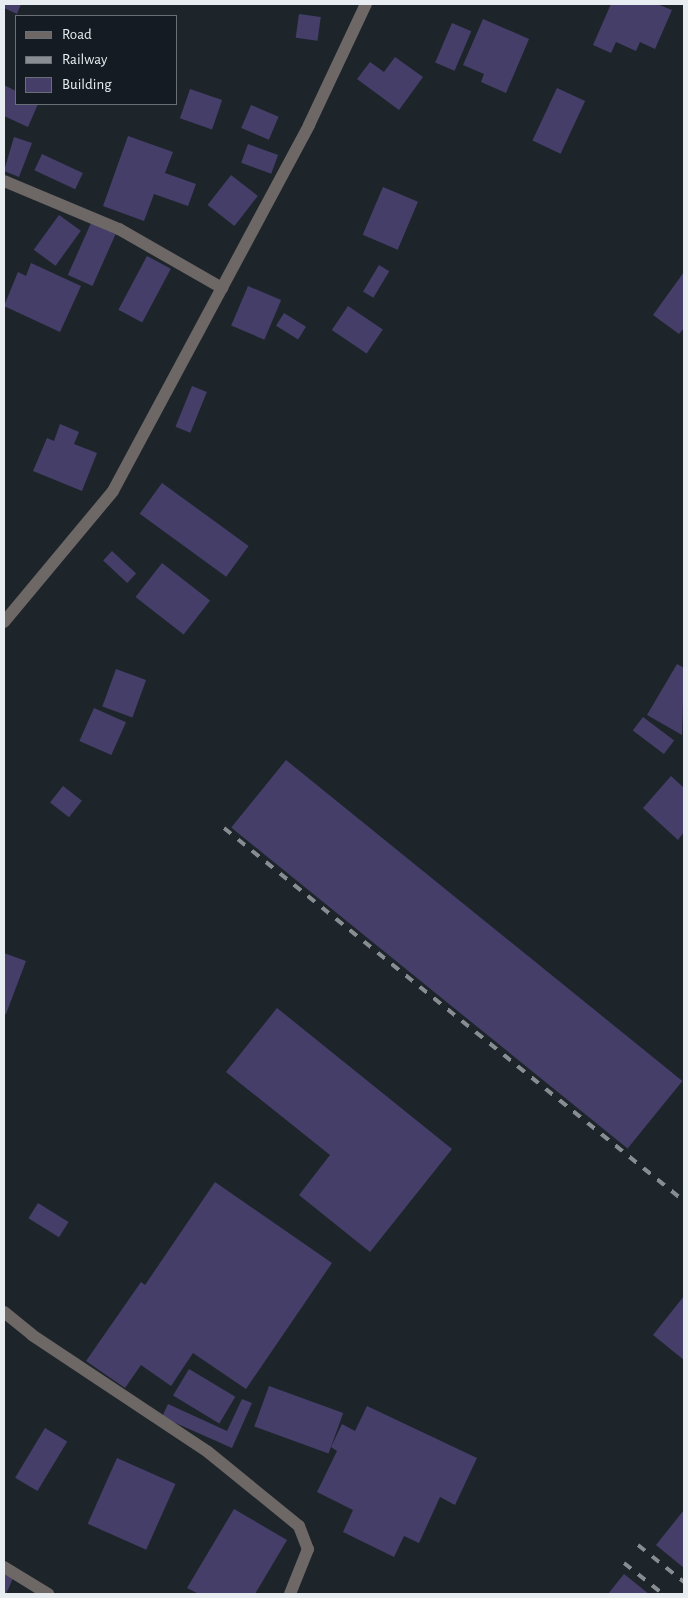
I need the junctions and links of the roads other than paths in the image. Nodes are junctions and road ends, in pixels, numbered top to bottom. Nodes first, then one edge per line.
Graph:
1 (366, 4) edge
2 (4, 181) edge
3 (222, 288) junction
4 (4, 622) edge
5 (4, 1312) edge
6 (4, 1567) edge
7 (48, 1594) edge
8 (290, 1594) edge

1 - 3 street
2 - 3 street
3 - 4 street
5 - 8 street
6 - 7 street

